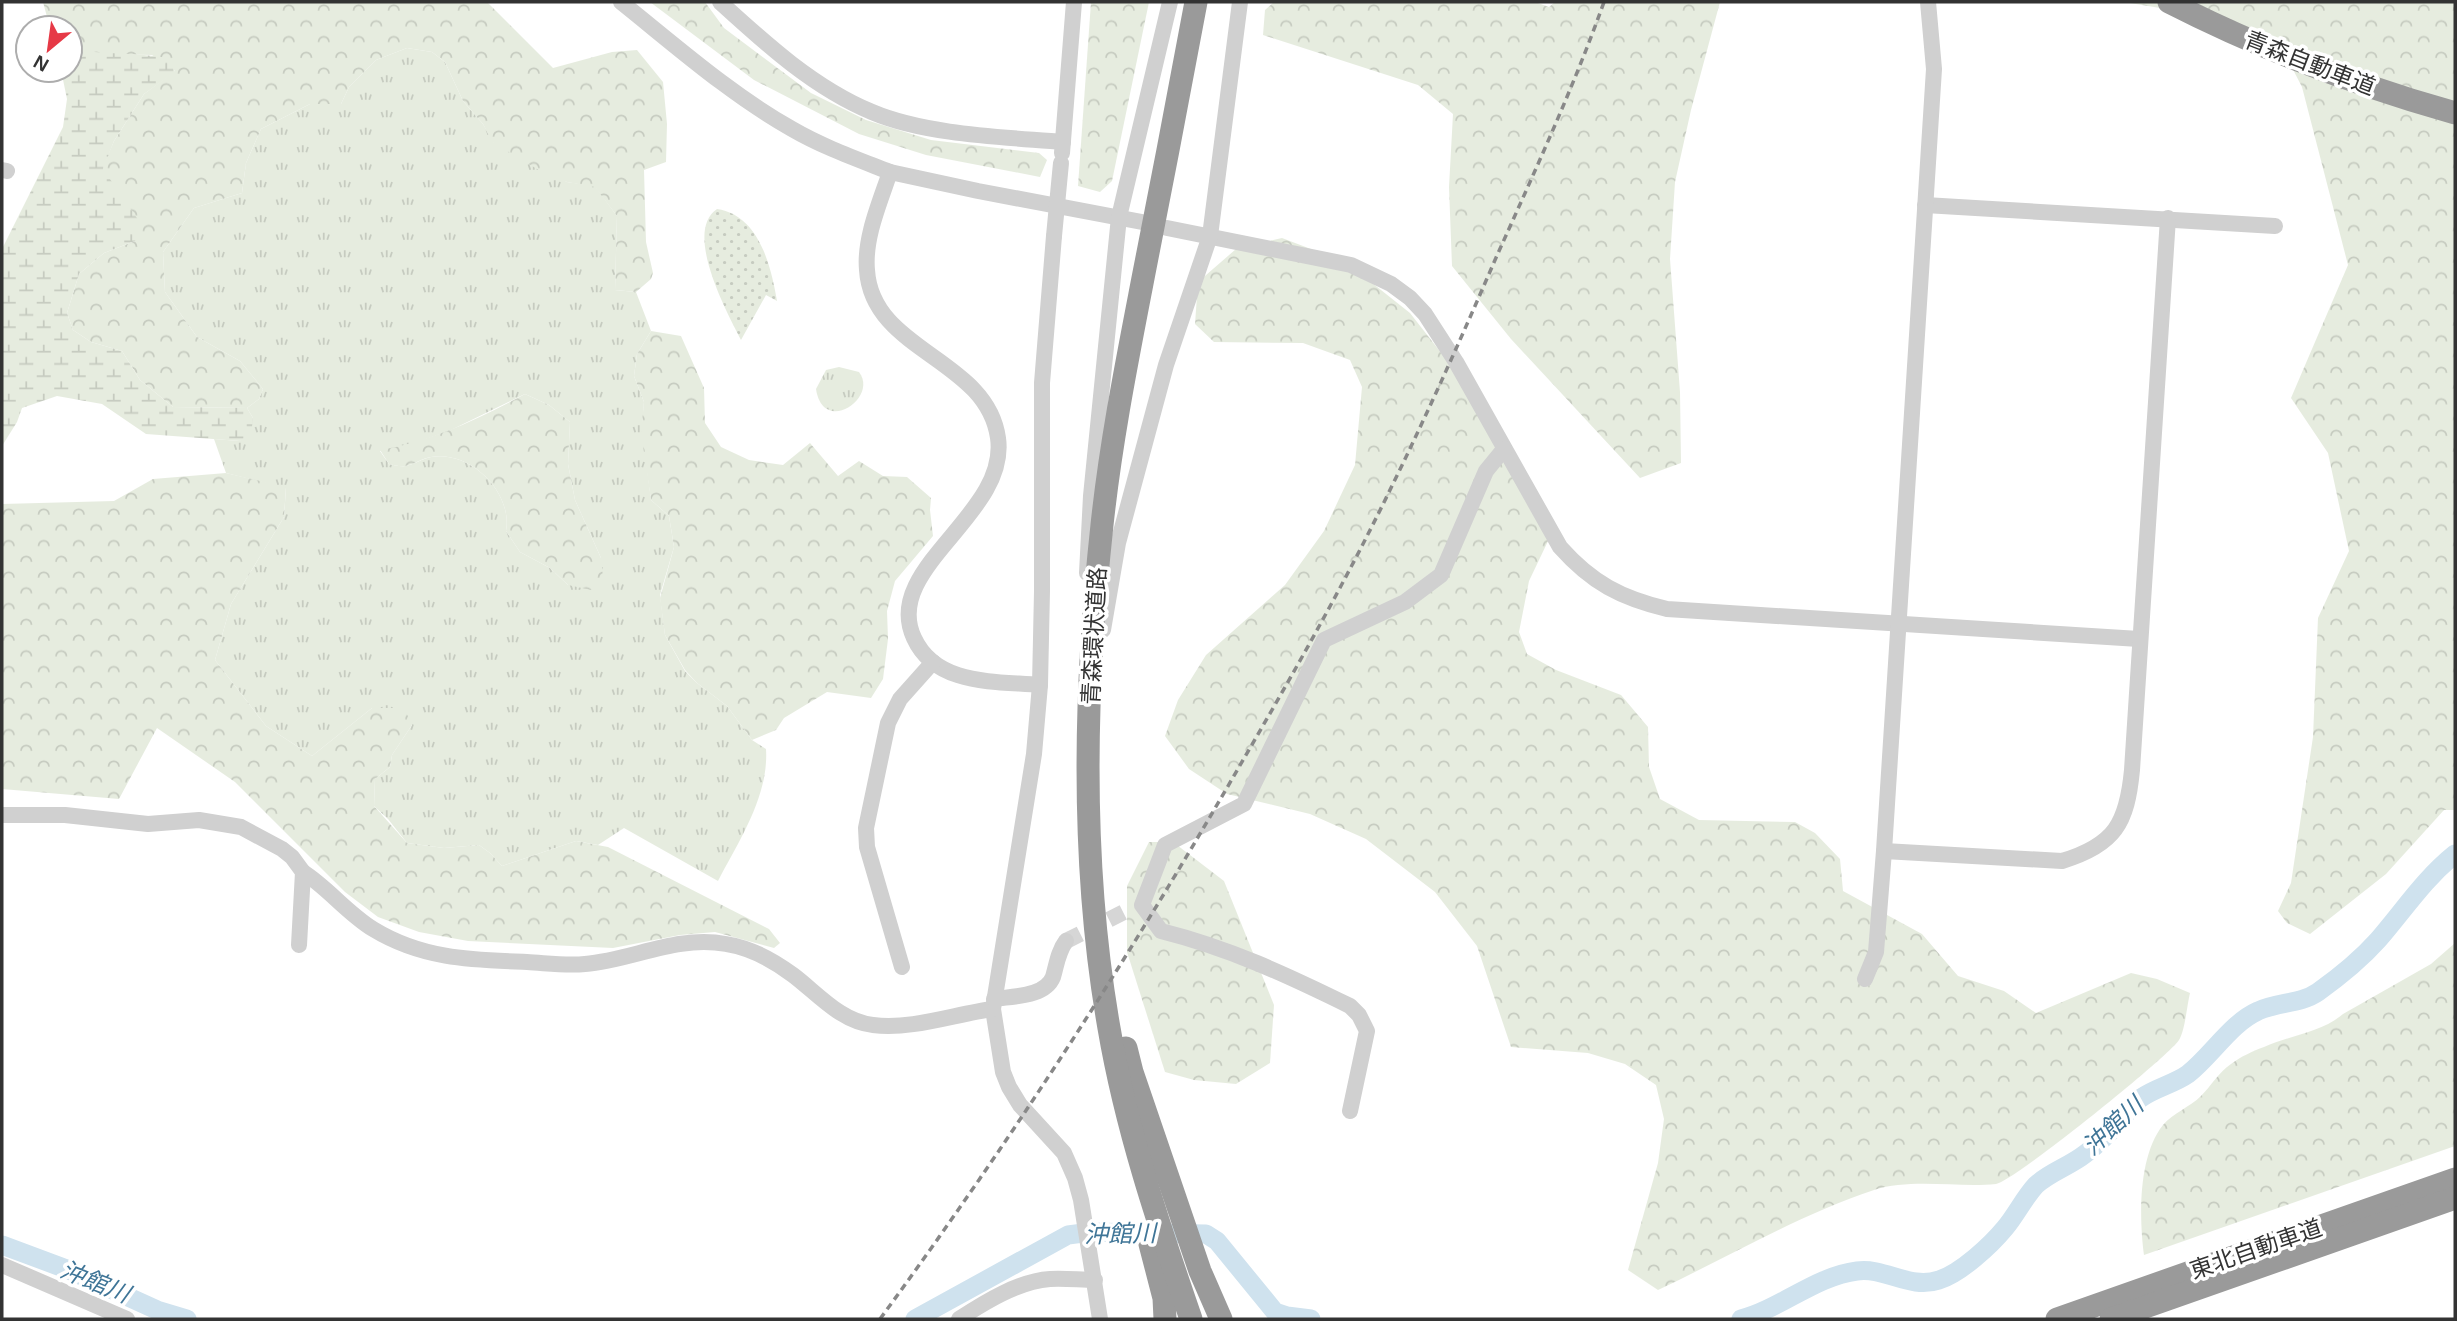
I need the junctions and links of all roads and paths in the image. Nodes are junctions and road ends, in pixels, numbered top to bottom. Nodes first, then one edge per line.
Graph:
1 (621, 2) edge
2 (720, 2) edge
3 (1074, 2) edge
4 (1170, 2) edge
5 (1196, 2) edge
6 (1240, 2) edge
7 (1928, 2) edge
8 (2169, 2) edge
9 (2455, 113) edge
10 (1063, 142) junction
11 (890, 172) junction
12 (1925, 205) junction
13 (1119, 217) junction
14 (2168, 218) junction
15 (1142, 222) dead end
16 (2275, 226) dead end
17 (1167, 228) dead end
18 (1210, 236) junction
19 (1504, 449) junction
20 (1898, 624) junction
21 (2139, 639) junction
22 (1090, 655) junction
23 (933, 662) junction
24 (1040, 685) junction
25 (1089, 804) junction
26 (2, 815) edge
27 (1884, 851) junction
28 (303, 872) junction
29 (1096, 928) junction
30 (1066, 941) tunnel mouth
31 (299, 944) dead end
32 (902, 967) dead end
33 (1865, 979) dead end
34 (994, 1004) junction
35 (1350, 1111) dead end
36 (2455, 1179) edge
37 (2455, 1198) edge
38 (2, 1265) edge
39 (1166, 1268) junction
40 (1094, 1274) junction
41 (127, 1319) edge
42 (959, 1319) edge
43 (1100, 1319) edge
44 (1165, 1319) edge
45 (1191, 1319) edge
46 (1198, 1319) edge
47 (1221, 1319) edge
48 (2057, 1319) edge
49 (2111, 1319) edge

1 - 11 street
2 - 10 street
3 - 10 street
4 - 13 street
5 - 22 highway, 青森環状道路
6 - 18 street
7 - 12 street
8 - 9 highway, 青森自動車道
10 - 24 street, bridge
11 - 13 street
11 - 23 street
12 - 14 street
12 - 20 street
13 - 15 street
13 - 22 street
14 - 16 street
14 - 21 street
17 - 18 street
18 - 19 street
18 - 25 street
19 - 20 street
19 - 35 street
20 - 21 street
20 - 27 street
21 - 27 street
22 - 25 highway, 青森環状道路
23 - 24 street
23 - 32 street
24 - 34 street
25 - 29 highway, 青森環状道路
26 - 28 street
27 - 33 street
28 - 31 street
28 - 34 street
29 - 39 highway, 青森環状道路
29 - 47 highway
30 - 34 street
34 - 40 street
36 - 48 highway, 東北自動車道
37 - 49 highway, 東北自動車道
38 - 41 street
39 - 44 highway
39 - 45 highway
39 - 46 highway
40 - 42 street
40 - 43 street

